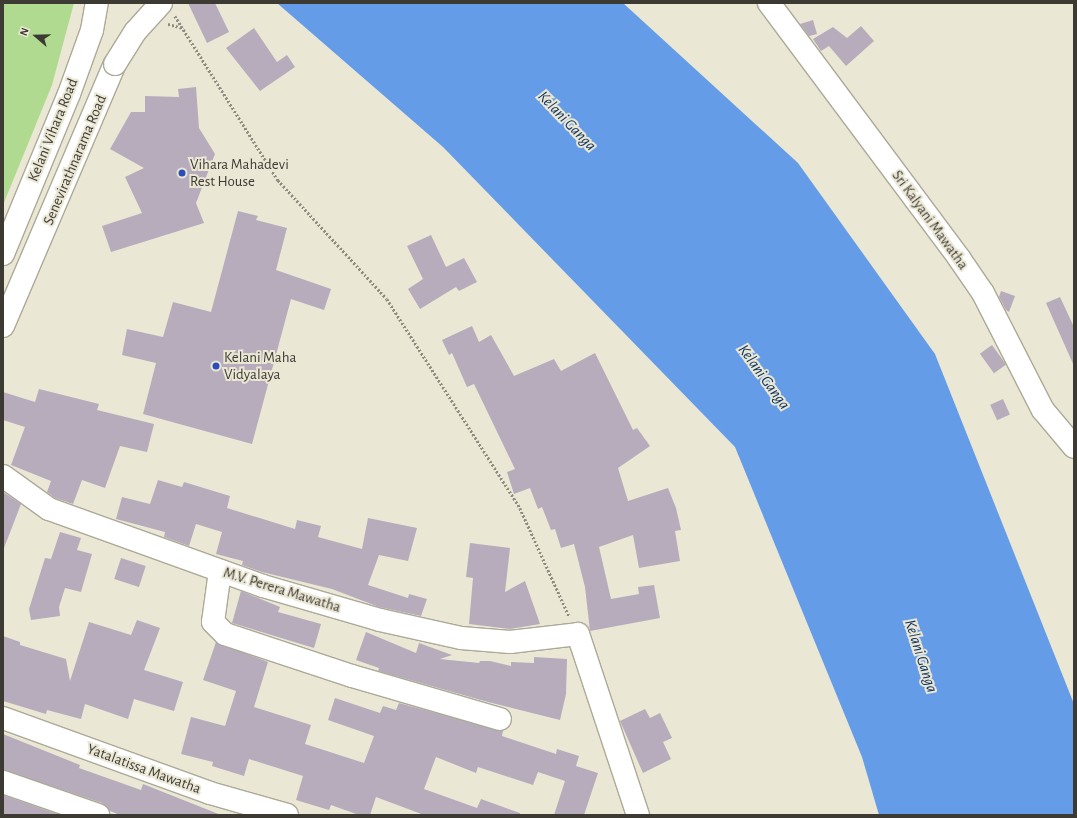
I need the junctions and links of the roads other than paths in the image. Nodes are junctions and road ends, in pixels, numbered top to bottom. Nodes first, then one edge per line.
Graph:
1 (97, 3) edge
2 (769, 3) edge
3 (167, 8) edge
4 (3, 254) edge
5 (3, 326) edge
6 (1074, 447) edge
7 (3, 476) edge
8 (220, 571) junction
9 (3, 718) edge
10 (500, 719) dead end
11 (3, 782) edge
12 (98, 815) edge
13 (287, 815) edge
14 (638, 815) edge

1 - 4 street, Kelani Vihara Road
2 - 6 street, Sri Kalyani Mawatha
3 - 5 street, Senevirathnarama Road, bridge
7 - 8 street, M.V. Perera Mawatha
8 - 10 street
8 - 14 street, M.V. Perera Mawatha
9 - 13 street, Yatalatissa Mawatha
11 - 12 street

